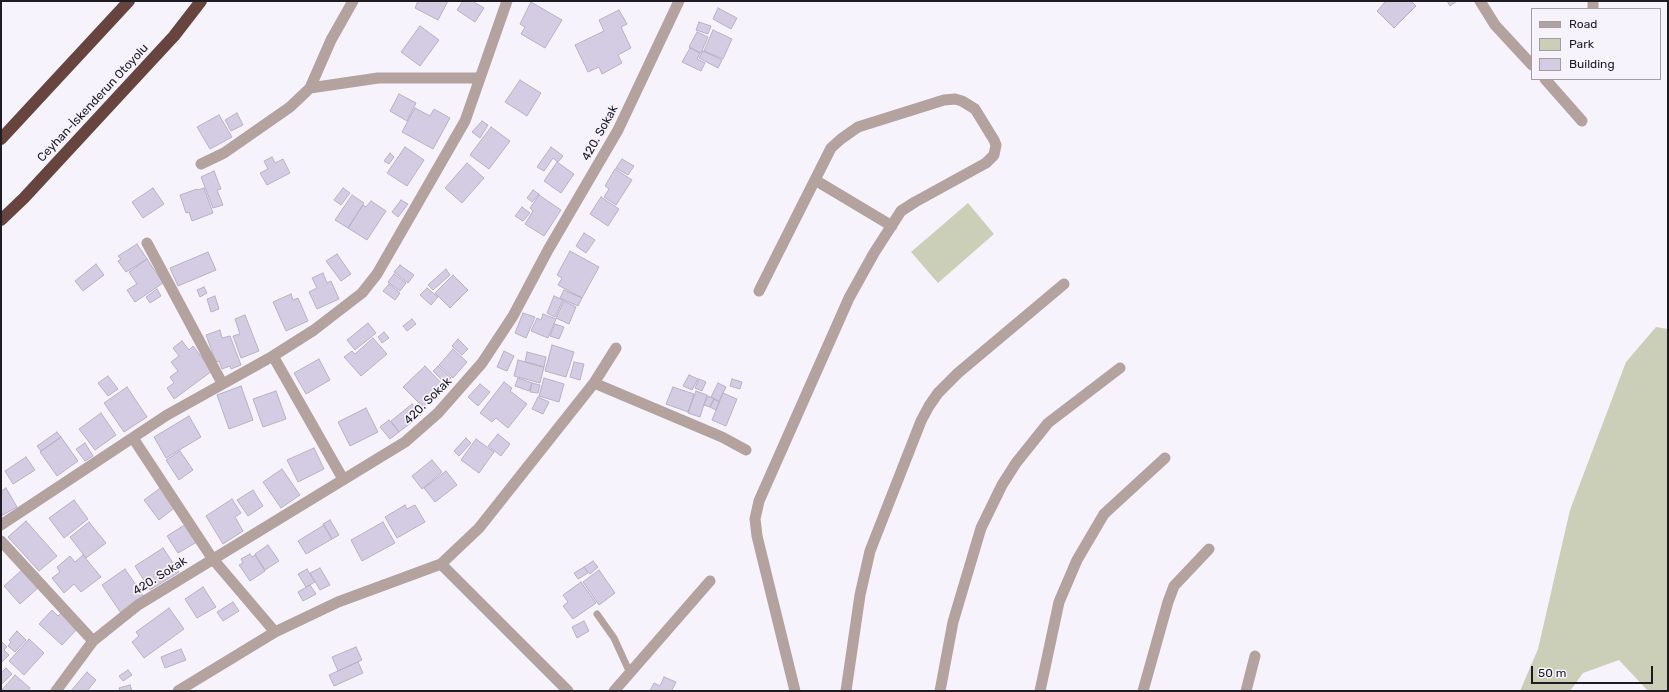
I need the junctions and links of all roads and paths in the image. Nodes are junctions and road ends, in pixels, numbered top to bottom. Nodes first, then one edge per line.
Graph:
1 (129, 1) edge
2 (201, 1) edge
3 (353, 1) edge
4 (506, 1) edge
5 (679, 1) edge
6 (1480, 1) edge
7 (1531, 64) edge
8 (480, 78) junction
9 (1546, 80) edge
10 (310, 88) junction
11 (1582, 122) dead end
12 (1, 139) edge
13 (201, 164) dead end
14 (815, 180) junction
15 (1, 220) edge
16 (892, 226) junction
17 (147, 243) dead end
18 (1064, 284) dead end
19 (759, 291) dead end
20 (616, 348) dead end
21 (273, 356) junction
22 (1120, 368) dead end
23 (222, 383) junction
24 (594, 383) junction
25 (133, 438) junction
26 (746, 450) dead end
27 (1165, 458) dead end
28 (343, 479) junction
29 (1, 525) edge
30 (1, 541) edge
31 (1209, 549) dead end
32 (212, 558) junction
33 (441, 564) junction
34 (710, 581) dead end
35 (597, 614) dead end
36 (275, 632) junction
37 (93, 641) junction
38 (1255, 656) dead end
39 (630, 673) junction
40 (56, 691) edge
41 (178, 691) edge
42 (568, 691) edge
43 (614, 691) edge
44 (795, 691) edge
45 (846, 691) edge
46 (940, 691) edge
47 (1040, 691) edge
48 (1143, 691) edge
49 (1246, 691) edge

1 - 12 highway
2 - 15 highway, Ceyhan-İskenderun Otoyolu
3 - 10 street
4 - 8 street
5 - 28 street, 420. Sokak
6 - 7 street
8 - 10 street
8 - 21 street
9 - 11 street
10 - 13 street
14 - 16 street
14 - 16 street
14 - 19 street
16 - 44 street
17 - 23 street
18 - 45 street
20 - 24 street
21 - 23 street
21 - 28 street
22 - 46 street
23 - 25 street
24 - 26 street
24 - 33 street
25 - 29 street
25 - 32 street
27 - 47 street
28 - 32 street, 420. Sokak
30 - 37 street
31 - 48 street
32 - 36 street
32 - 37 street, 420. Sokak
33 - 36 street
33 - 42 street
34 - 39 street
35 - 39 lane
36 - 41 street
37 - 40 street, 420. Sokak
38 - 49 street
39 - 43 street

